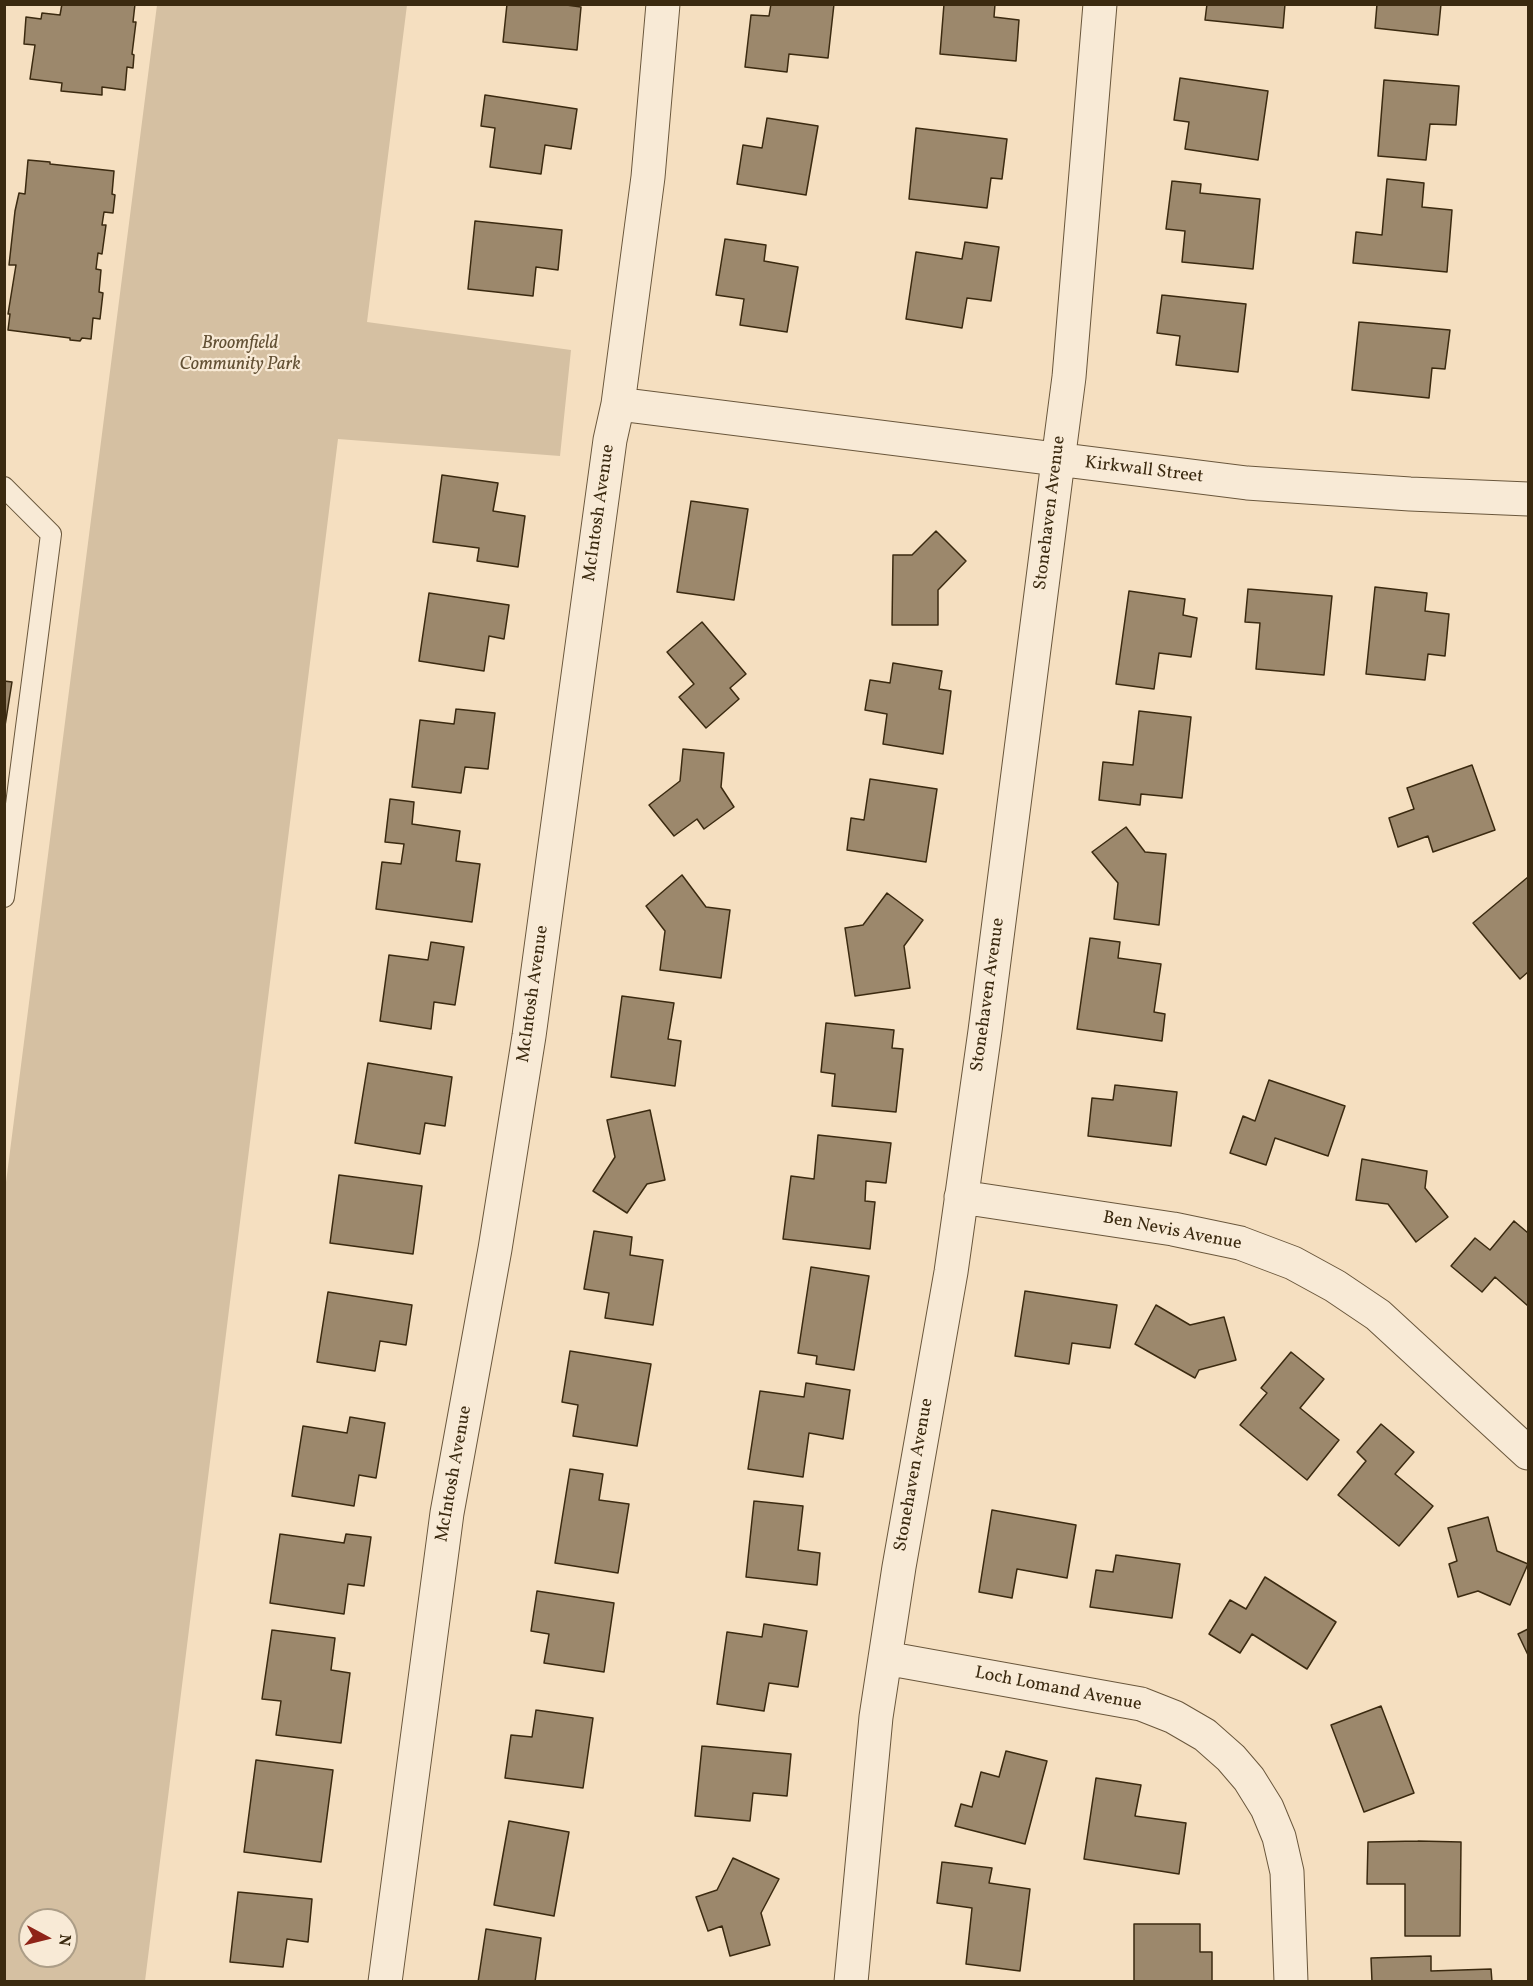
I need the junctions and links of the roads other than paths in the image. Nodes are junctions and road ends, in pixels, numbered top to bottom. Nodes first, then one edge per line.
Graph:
1 (663, 4) edge
2 (1100, 4) edge
3 (618, 404) junction
4 (1058, 460) junction
5 (4, 487) edge
6 (1528, 499) edge
7 (4, 897) edge
8 (961, 1197) junction
9 (1528, 1453) edge
10 (885, 1658) junction
11 (385, 1982) edge
12 (851, 1982) edge
13 (1291, 1982) edge

1 - 3 street, McIntosh Avenue
2 - 4 street, Stonehaven Avenue
3 - 4 street, Kirkwall Street
3 - 11 street, McIntosh Avenue
4 - 6 street, Kirkwall Street
4 - 8 street, Stonehaven Avenue
5 - 7 lane
8 - 9 street, Ben Nevis Avenue
8 - 10 street, Stonehaven Avenue
10 - 12 street, Stonehaven Avenue
10 - 13 street, Loch Lomand Avenue

